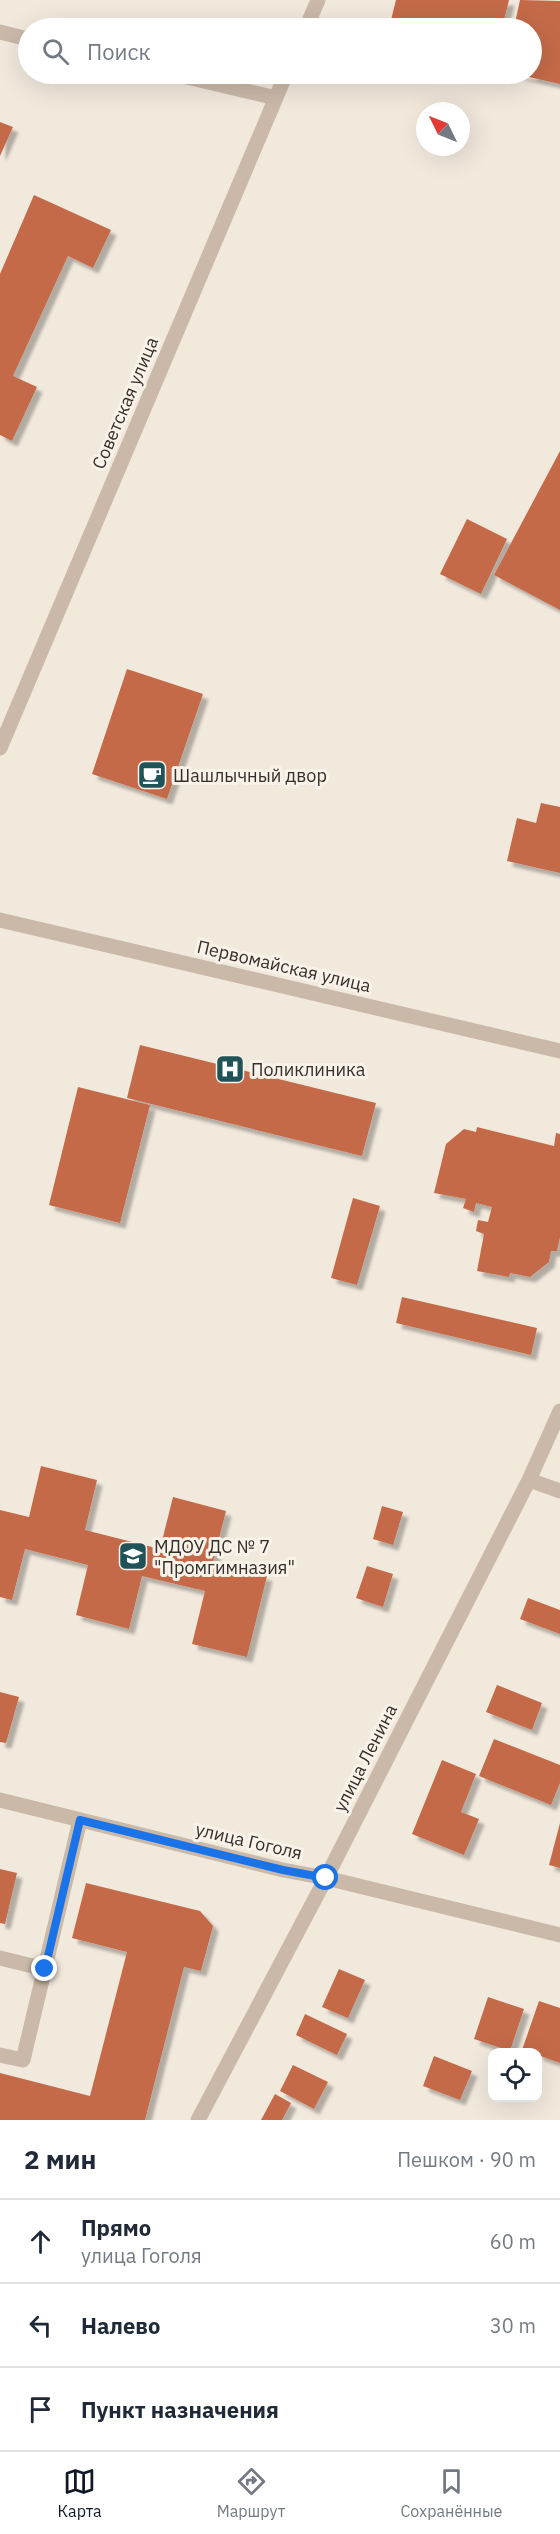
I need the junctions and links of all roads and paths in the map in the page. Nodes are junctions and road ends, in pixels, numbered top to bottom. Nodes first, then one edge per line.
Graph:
1 (318, 0) edge
2 (310, 18) edge
3 (0, 32) edge
4 (18, 36) edge
5 (216, 84) edge
6 (282, 84) edge
7 (276, 98) junction
8 (0, 748) edge
9 (0, 920) edge
10 (560, 1051) edge
11 (560, 1411) edge
12 (529, 1480) junction
13 (560, 1491) edge
14 (0, 1800) edge
15 (80, 1820) junction
16 (326, 1878) junction
17 (560, 1935) edge
18 (0, 1958) edge
19 (45, 1969) junction
20 (0, 2055) edge
21 (198, 2120) edge

1 - 2 street
3 - 4 street
5 - 7 street
6 - 7 street, Советская улица
7 - 8 street, Советская улица
9 - 10 street, Первомайская улица
11 - 12 street, улица Ленина
12 - 13 street
12 - 16 street, улица Ленина
14 - 15 street, улица Гоголя
15 - 16 street, улица Гоголя
15 - 19 street
16 - 17 street, улица Гоголя
16 - 21 street, улица Ленина
18 - 19 street
19 - 20 street

